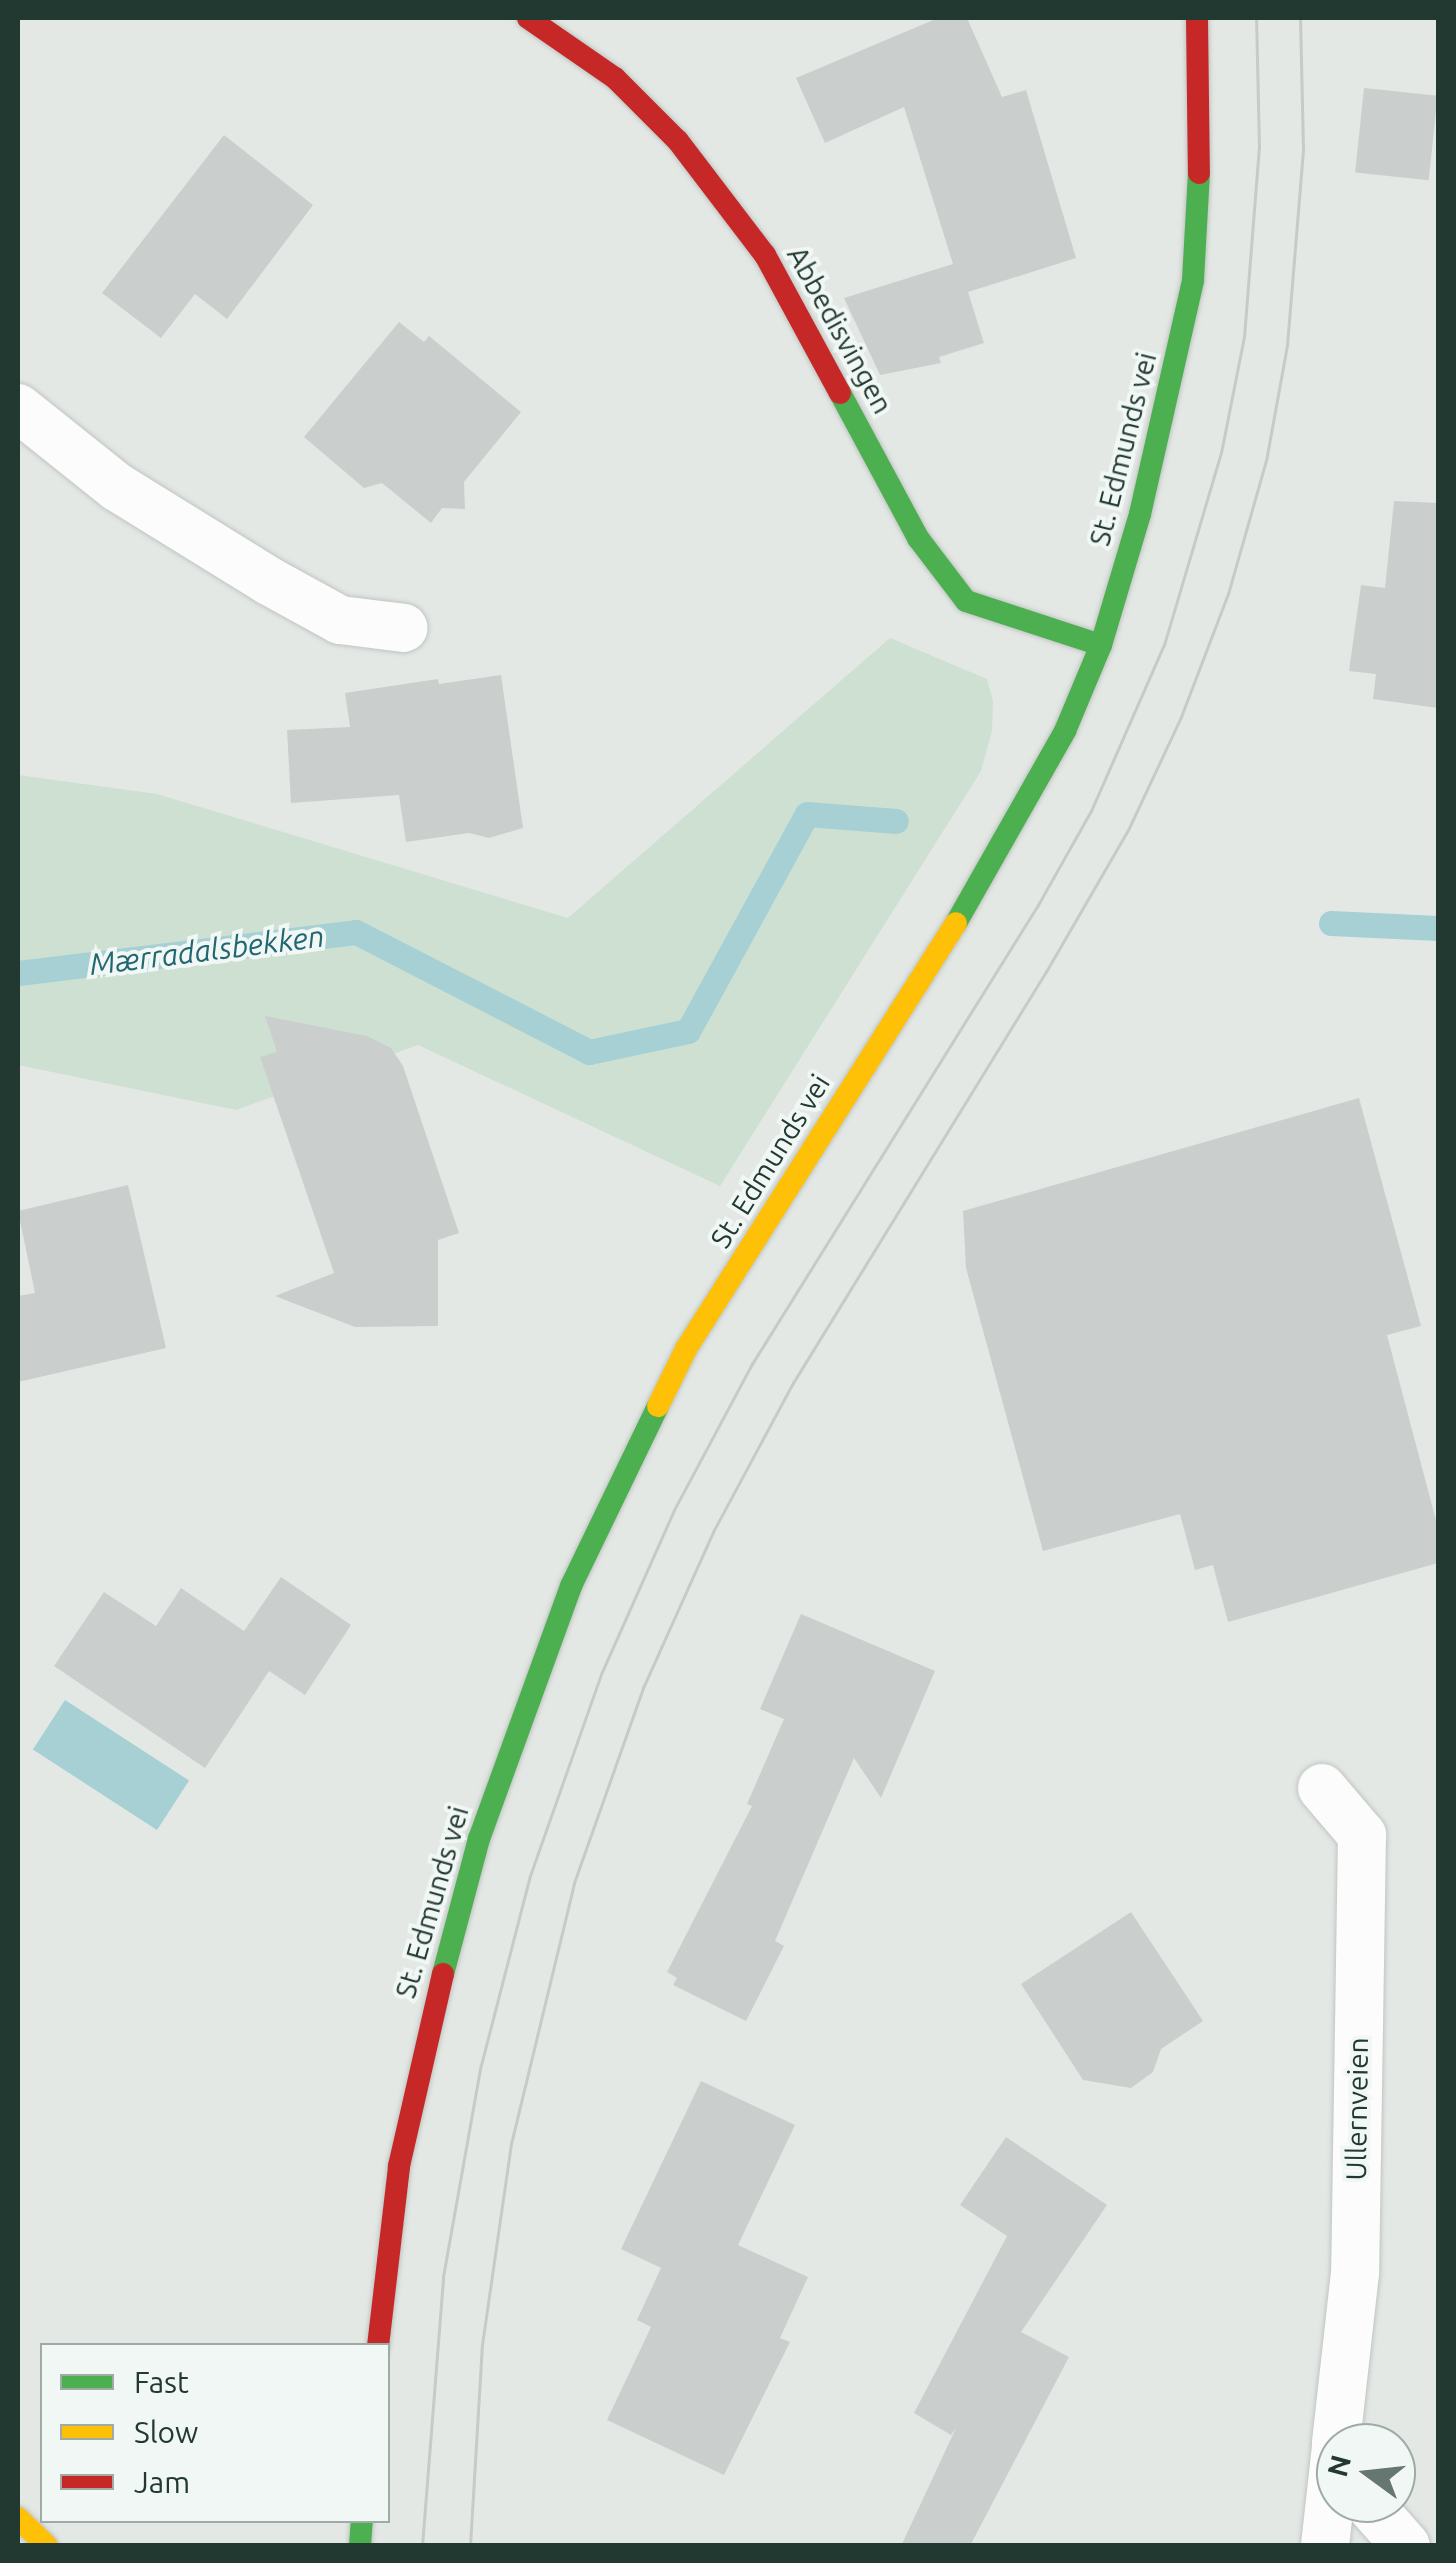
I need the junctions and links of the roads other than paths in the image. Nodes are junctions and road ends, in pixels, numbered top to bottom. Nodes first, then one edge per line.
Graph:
1 (528, 18) edge
2 (1198, 18) edge
3 (18, 408) edge
4 (404, 628) dead end
5 (1101, 645) junction
6 (1322, 1788) dead end
7 (378, 2343) edge
8 (1339, 2423) edge
9 (18, 2518) edge
10 (1386, 2523) edge
11 (47, 2546) edge
12 (1406, 2546) edge

1 - 5 street, Abbedisvingen
2 - 5 street, St. Edmunds vei
3 - 4 lane
5 - 7 street, St. Edmunds vei
6 - 8 lane, Ullernveien
9 - 11 street
10 - 12 lane

